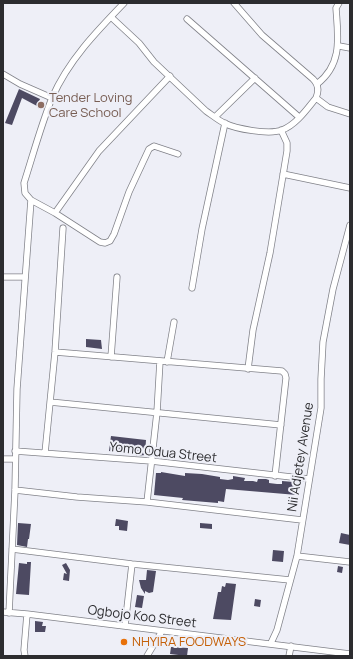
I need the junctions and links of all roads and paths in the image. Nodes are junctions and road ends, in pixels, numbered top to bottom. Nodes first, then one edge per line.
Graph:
1 (124, 3) edge
2 (234, 3) edge
3 (332, 3) edge
4 (338, 6) edge
5 (110, 17) junction
6 (187, 18) dead end
7 (339, 46) junction
8 (350, 48) edge
9 (3, 74) edge
10 (170, 76) junction
11 (255, 78) junction
12 (317, 84) junction
13 (52, 98) junction
14 (316, 98) junction
15 (350, 114) edge
16 (215, 117) junction
17 (298, 117) junction
18 (224, 124) junction
19 (281, 130) junction
20 (178, 154) dead end
21 (283, 174) junction
22 (350, 188) edge
23 (32, 200) junction
24 (55, 213) junction
25 (350, 224) edge
26 (63, 228) dead end
27 (3, 277) edge
28 (25, 277) junction
29 (117, 277) dead end
30 (192, 288) dead end
31 (174, 322) dead end
32 (55, 352) junction
33 (111, 357) junction
34 (160, 361) junction
35 (167, 362) junction
36 (248, 369) junction
37 (50, 402) junction
38 (157, 412) junction
39 (281, 425) junction
40 (15, 451) junction
41 (45, 453) junction
42 (3, 459) edge
43 (15, 459) junction
44 (151, 461) junction
45 (275, 476) junction
46 (309, 479) junction
47 (15, 490) junction
48 (147, 502) junction
49 (302, 520) junction
50 (12, 548) junction
51 (297, 556) junction
52 (350, 562) edge
53 (132, 564) junction
54 (290, 580) junction
55 (6, 613) edge
56 (26, 614) junction
57 (125, 626) junction
58 (162, 631) junction
59 (271, 644) junction
60 (291, 646) junction
61 (350, 654) edge
62 (25, 656) edge
63 (147, 656) edge
64 (289, 656) edge

1 - 5 street
2 - 12 street
3 - 4 street
4 - 7 street
5 - 10 street
5 - 13 street
6 - 11 street
7 - 8 street
7 - 12 street
9 - 13 street
10 - 16 street
10 - 24 street
11 - 16 street
11 - 17 street
12 - 14 street
13 - 23 street
14 - 15 street
14 - 17 street
16 - 18 street
17 - 19 street
18 - 19 street
18 - 30 street
19 - 21 street
20 - 24 street
21 - 22 street
21 - 36 street
23 - 24 street
23 - 28 street
25 - 46 street, Nii Adjetey Avenue
26 - 32 street
27 - 28 street
28 - 40 street
29 - 33 street
31 - 35 street
32 - 33 street
32 - 37 street
33 - 34 street
34 - 35 street
34 - 38 street
35 - 36 street
36 - 39 street
37 - 38 street
37 - 41 street
38 - 39 street
38 - 44 street
39 - 45 street
40 - 41 street, Yomo Odua Street
40 - 43 street
41 - 44 street, Yomo Odua Street
42 - 43 street
43 - 47 street
44 - 45 street, Yomo Odua Street
44 - 48 street
45 - 46 street, Yomo Odua Street
46 - 49 street, Nii Adjetey Avenue
47 - 48 street
47 - 50 street
48 - 49 street
49 - 51 street, Nii Adjetey Avenue
50 - 53 street
50 - 55 street
51 - 52 street
51 - 54 street, Nii Adjetey Avenue
53 - 54 street
53 - 57 street
54 - 59 street, Nii Adjetey Avenue
55 - 56 street, Ogbojo Koo Street
56 - 57 street, Ogbojo Koo Street
56 - 62 street
57 - 58 street, Ogbojo Koo Street
58 - 59 street, Ogbojo Koo Street
58 - 63 street
59 - 60 street, Ogbojo Koo Street
60 - 61 street, Ogbojo Koo Street
60 - 64 street

